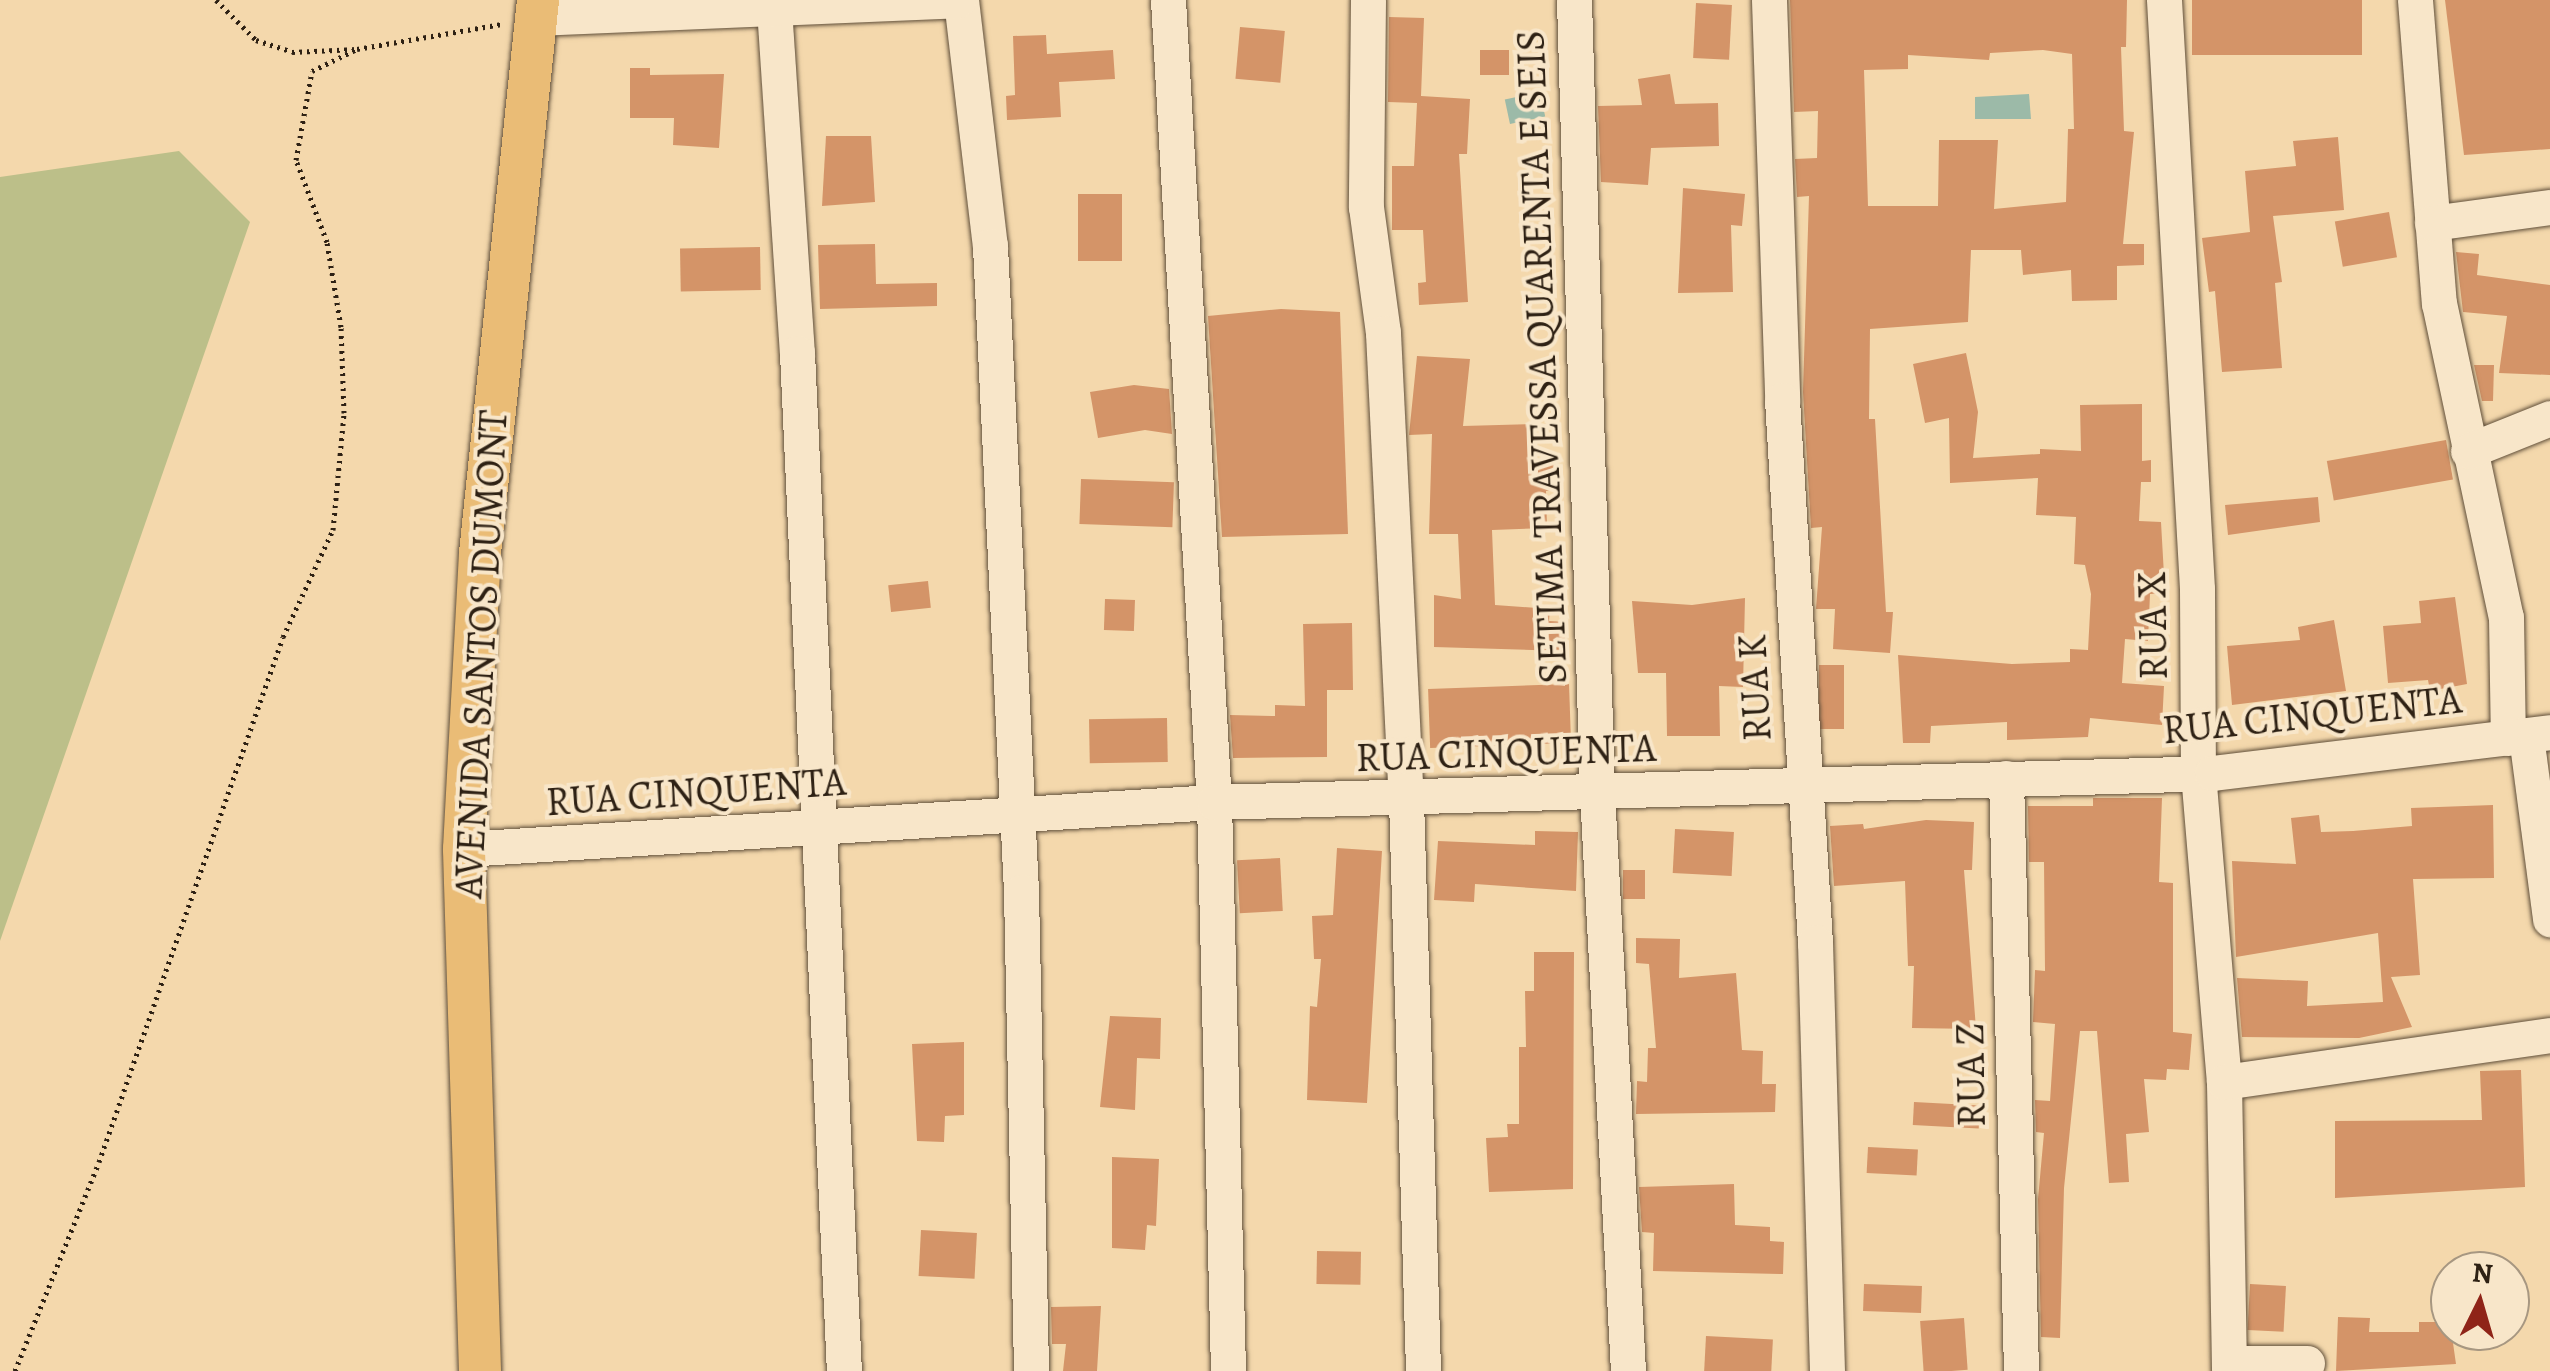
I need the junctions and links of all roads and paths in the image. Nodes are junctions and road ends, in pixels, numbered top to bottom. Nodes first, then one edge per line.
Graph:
1 (216, 0) edge
2 (960, 0) edge
3 (1168, 0) edge
4 (1368, 0) edge
5 (1574, 0) edge
6 (1769, 0) edge
7 (2164, 0) edge
8 (2415, 0) edge
9 (774, 8) junction
10 (536, 9) edge
11 (357, 49) junction
12 (2550, 208) edge
13 (2432, 222) junction
14 (2550, 418) edge
15 (2468, 451) junction
16 (2528, 735) edge
17 (2198, 774) junction
18 (2006, 778) junction
19 (1802, 786) junction
20 (1597, 793) junction
21 (1406, 800) junction
22 (1214, 802) junction
23 (1016, 815) junction
24 (818, 827) junction
25 (464, 849) junction
26 (2550, 919) edge
27 (2550, 1035) edge
28 (2224, 1082) junction
29 (2306, 1363) dead end
30 (2229, 1367) edge
31 (15, 1371) edge
32 (480, 1371) edge
33 (844, 1371) edge
34 (1030, 1371) edge
35 (1228, 1371) edge
36 (1423, 1371) edge
37 (1628, 1371) edge
38 (1826, 1371) edge
39 (2021, 1371) edge

1 - 11 path
2 - 9 street
2 - 23 street
3 - 22 street
4 - 21 street
5 - 20 street, SETIMA TRAVESSA QUARENTA E SEIS
6 - 19 street, RUA K
7 - 17 street, RUA X
8 - 13 street
9 - 10 street
9 - 24 street
10 - 11 path
10 - 25 main road, AVENIDA SANTOS DUMONT
11 - 31 path
12 - 13 street
13 - 15 street
14 - 15 street
15 - 16 street
16 - 17 street, RUA CINQUENTA
16 - 26 street
17 - 18 street, RUA CINQUENTA
17 - 28 street, RUA X
18 - 19 street, RUA CINQUENTA
18 - 39 street, RUA Z
19 - 20 street, RUA CINQUENTA
19 - 38 street, RUA K
20 - 21 street, RUA CINQUENTA
20 - 37 street, SETIMA TRAVESSA QUARENTA E SEIS
21 - 22 street, RUA CINQUENTA
21 - 36 street
22 - 23 street, RUA CINQUENTA
22 - 35 street
23 - 24 street, RUA CINQUENTA
23 - 34 street
24 - 25 street, RUA CINQUENTA
24 - 33 street
25 - 32 main road, AVENIDA SANTOS DUMONT
27 - 28 street
28 - 30 street, RUA X
29 - 30 street

